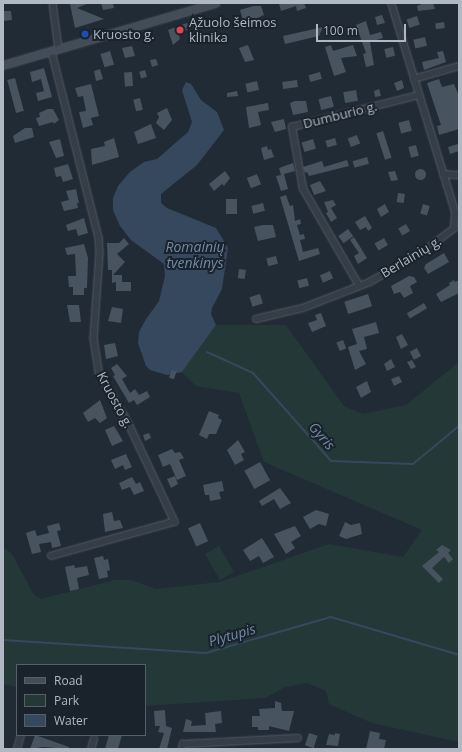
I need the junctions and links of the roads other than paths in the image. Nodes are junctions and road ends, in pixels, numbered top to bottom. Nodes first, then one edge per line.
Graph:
1 (53, 3) edge
2 (215, 3) edge
3 (391, 3) edge
4 (59, 49) junction
5 (52, 52) junction
6 (3, 65) edge
7 (459, 66) edge
8 (414, 79) junction
9 (419, 95) junction
10 (443, 174) junction
11 (459, 174) edge
12 (359, 286) junction
13 (256, 319) dead end
14 (52, 556) dead end
15 (21, 736) edge
16 (298, 738) dead end
17 (94, 739) dead end
18 (17, 749) edge
19 (91, 749) edge
20 (182, 749) edge

1 - 4 street
2 - 4 main road
3 - 8 street, Berlainių g.
4 - 5 main road
5 - 6 main road
5 - 14 street, Kruosto g.
7 - 8 street
8 - 9 street, Berlainių g.
9 - 10 street, Berlainių g.
9 - 12 street, Dumburio g.
10 - 11 street
10 - 12 street, Berlainių g.
12 - 13 street, Berlainių g.
15 - 18 street
16 - 20 street
17 - 19 street

